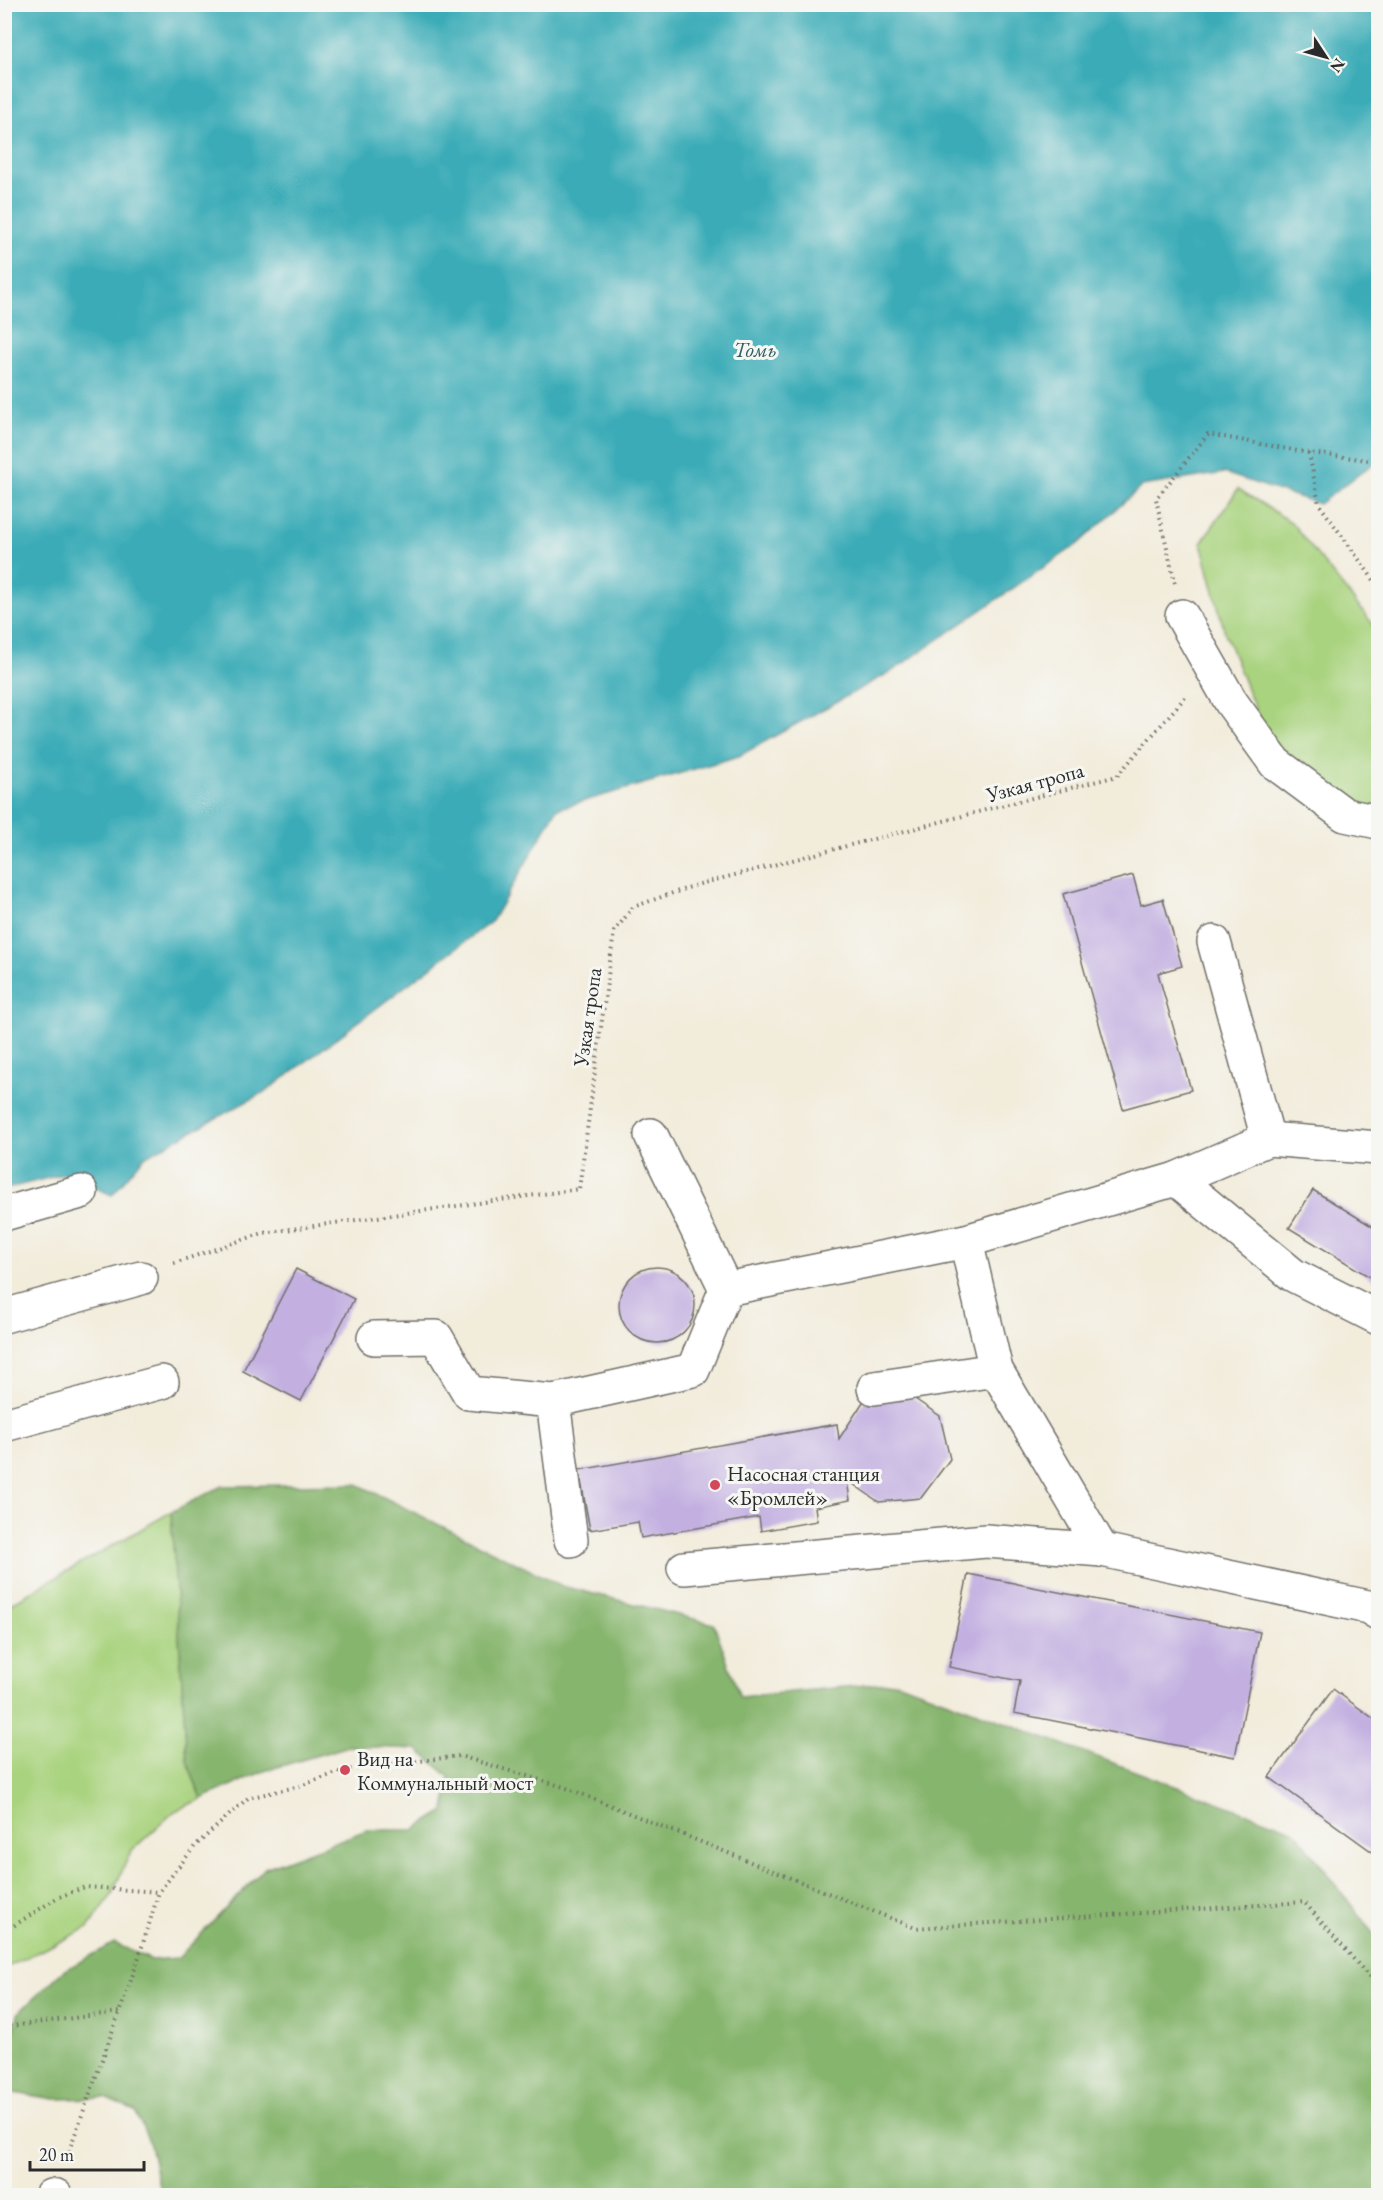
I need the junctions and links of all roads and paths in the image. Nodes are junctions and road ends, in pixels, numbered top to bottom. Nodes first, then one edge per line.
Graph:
1 (1309, 453) junction
2 (1378, 461) edge
3 (1378, 586) edge
4 (1182, 616) joint
5 (1211, 667) junction
6 (1378, 822) edge
7 (1214, 942) dead end
8 (651, 1135) dead end
9 (1268, 1139) junction
10 (1378, 1148) edge
11 (1176, 1179) junction
12 (81, 1192) dead end
13 (4, 1214) edge
14 (966, 1241) junction
15 (141, 1278) joint
16 (726, 1289) junction
17 (4, 1316) edge
18 (1378, 1318) edge
19 (374, 1338) dead end
20 (996, 1370) junction
21 (162, 1382) dead end
22 (874, 1388) dead end
23 (553, 1401) junction
24 (4, 1425) edge
25 (571, 1540) dead end
26 (1102, 1550) junction
27 (684, 1568) dead end
28 (1378, 1613) edge
29 (159, 1892) junction
30 (4, 1932) edge
31 (1378, 1987) edge
32 (119, 2012) junction
33 (4, 2027) edge
34 (53, 2195) edge

1 - 2 path
1 - 3 path
1 - 4 path
4 - 5 lane
5 - 6 lane
5 - 15 path, Узкая тропа
7 - 9 lane
8 - 16 lane
9 - 10 lane
9 - 11 lane
11 - 14 lane
11 - 18 lane
12 - 13 lane
14 - 16 lane
14 - 20 lane
15 - 17 lane
16 - 23 lane
19 - 23 lane
20 - 22 lane
20 - 26 lane
21 - 24 lane
23 - 25 lane
26 - 27 lane
26 - 28 lane
29 - 30 path
29 - 31 path
29 - 32 path
32 - 33 path
32 - 34 path

